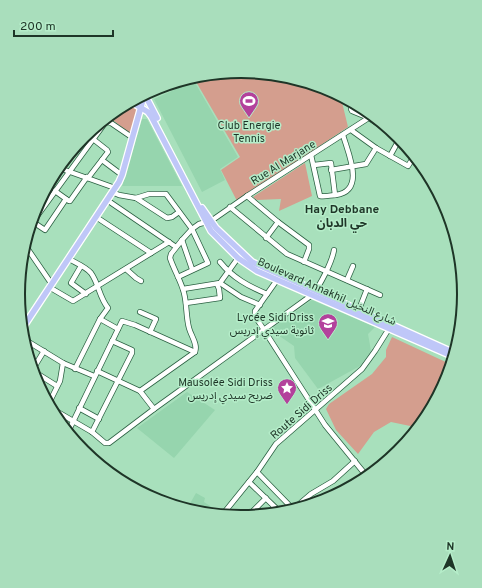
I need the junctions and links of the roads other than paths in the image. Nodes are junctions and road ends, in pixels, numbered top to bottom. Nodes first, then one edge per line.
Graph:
1 (146, 100) edge
2 (143, 101) edge
3 (136, 105) edge
4 (141, 108) junction
5 (352, 108) edge
6 (362, 115) edge
7 (368, 119) edge
8 (110, 123) edge
9 (350, 130) junction
10 (98, 133) edge
11 (343, 135) junction
12 (133, 138) junction
13 (93, 140) junction
14 (397, 144) edge
15 (376, 148) junction
16 (311, 155) junction
17 (390, 156) junction
18 (102, 160) junction
19 (411, 162) edge
20 (314, 165) junction
21 (352, 167) junction
22 (65, 170) edge
23 (331, 170) junction
24 (70, 171) junction
25 (122, 174) junction
26 (88, 178) junction
27 (114, 190) junction
28 (56, 191) junction
29 (335, 195) junction
30 (247, 196) junction
31 (66, 198) junction
32 (136, 198) junction
33 (107, 200) junction
34 (44, 206) joint
35 (230, 207) junction
36 (42, 209) edge
37 (179, 212) junction
38 (96, 216) junction
39 (208, 221) junction
40 (278, 222) junction
41 (36, 224) edge
42 (192, 229) junction
43 (266, 238) junction
44 (182, 240) junction
45 (169, 242) junction
46 (176, 247) junction
47 (334, 250) dead end
48 (29, 251) edge
49 (152, 253) junction
50 (238, 258) junction
51 (69, 259) junction
52 (220, 262) dead end
53 (304, 262) junction
54 (81, 266) junction
55 (354, 266) dead end
56 (126, 269) junction
57 (192, 269) junction
58 (228, 271) junction
59 (326, 271) junction
60 (178, 277) junction
61 (277, 280) junction
62 (347, 280) junction
63 (141, 281) dead end
64 (218, 284) junction
65 (50, 285) junction
66 (98, 286) junction
67 (183, 289) junction
68 (367, 289) junction
69 (314, 293) junction
70 (86, 294) junction
71 (267, 294) junction
72 (380, 295) dead end
73 (186, 303) junction
74 (260, 305) junction
75 (140, 312) dead end
76 (357, 312) junction
77 (100, 319) junction
78 (27, 321) edge
79 (390, 327) junction
80 (118, 329) junction
81 (265, 329) junction
82 (150, 332) junction
83 (112, 342) junction
84 (31, 343) edge
85 (44, 351) junction
86 (450, 351) edge
87 (196, 352) junction
88 (449, 354) edge
89 (63, 363) junction
90 (36, 364) edge
91 (75, 369) junction
92 (97, 370) junction
93 (40, 375) edge
94 (94, 376) junction
95 (118, 380) junction
96 (57, 386) junction
97 (140, 391) junction
98 (52, 398) edge
99 (79, 408) junction
100 (154, 409) junction
101 (315, 410) junction
102 (61, 414) edge
103 (99, 419) junction
104 (73, 421) junction
105 (71, 426) edge
106 (92, 432) junction
107 (355, 461) junction
108 (257, 472) junction
109 (363, 472) edge
110 (249, 482) junction
111 (266, 498) junction
112 (302, 501) edge
113 (289, 505) edge
114 (275, 507) edge
115 (226, 510) edge
116 (256, 510) edge

1 - 39 main road, Boulevard Annakhil شارع النخيل
2 - 4 main road
3 - 4 main road, Boulevard Annakhil شارع النخيل
4 - 12 main road
4 - 39 main road, Boulevard Annakhil شارع النخيل
5 - 6 street
7 - 9 street, Rue Al Marjane
8 - 12 street
9 - 11 street, Rue Al Marjane
9 - 15 street
10 - 13 street
11 - 16 street, Rue Al Marjane
11 - 21 street
12 - 25 main road
13 - 18 street
13 - 24 street
14 - 17 street
15 - 17 street
15 - 21 street
16 - 20 street
16 - 30 street, Rue Al Marjane
17 - 19 street
18 - 25 street
18 - 26 street
20 - 23 street
20 - 29 street
21 - 23 street
21 - 29 street
22 - 24 street
23 - 29 street
24 - 26 street
24 - 28 street
25 - 27 main road
26 - 27 street
26 - 31 street
27 - 32 street
27 - 33 main road
28 - 31 street
28 - 34 street
30 - 35 street, Rue Al Marjane
30 - 40 street
31 - 41 street
32 - 37 street
32 - 37 street
33 - 38 main road
33 - 45 street
34 - 36 street
35 - 39 street, Rue Al Marjane
35 - 43 street
37 - 42 street
38 - 49 street
38 - 51 main road
39 - 42 street, Rue Al Marjane
39 - 50 main road, Boulevard Annakhil شارع النخيل
39 - 69 main road, Boulevard Annakhil شارع النخيل
40 - 43 street
40 - 53 street
42 - 44 street
42 - 57 street
43 - 53 street
44 - 46 street
44 - 57 street
45 - 46 street
45 - 49 street
46 - 60 street
47 - 59 street
48 - 65 street
49 - 56 street
50 - 58 street
50 - 61 main road, Boulevard Annakhil شارع النخيل
51 - 54 street
51 - 65 main road
52 - 58 street
53 - 59 street
54 - 66 street
54 - 70 street
55 - 62 street
56 - 63 street
56 - 66 street
57 - 60 street
58 - 64 street
58 - 71 street
59 - 62 street
59 - 69 street
60 - 67 street
61 - 69 main road, Boulevard Annakhil شارع النخيل
61 - 71 street
62 - 68 street
64 - 67 street
64 - 73 street
64 - 74 street
65 - 70 street
65 - 78 main road
66 - 70 street
66 - 77 street
67 - 73 street
68 - 72 street
68 - 76 street
69 - 76 main road, Boulevard Annakhil شارع النخيل
69 - 81 street
71 - 74 street
73 - 87 street
74 - 81 street
75 - 82 street
76 - 79 main road, Boulevard Annakhil شارع النخيل
77 - 80 street
77 - 91 street
79 - 86 main road, Boulevard Annakhil شارع النخيل
79 - 88 main road, Boulevard Annakhil شارع النخيل
79 - 101 street, Route Sidi Driss
80 - 82 street
80 - 83 street
81 - 100 street
81 - 101 street
82 - 87 street
83 - 92 street
83 - 95 street
84 - 85 street
85 - 89 street
85 - 90 street
87 - 97 street
89 - 91 street
89 - 96 street
91 - 94 street
92 - 94 street
92 - 95 street
93 - 96 street
94 - 99 street
95 - 97 street
95 - 103 street
96 - 98 street
97 - 100 street
99 - 103 street
99 - 104 street
100 - 106 street
101 - 107 street
101 - 108 street, Route Sidi Driss
102 - 104 street
103 - 106 street
104 - 105 street
104 - 106 street
107 - 109 street
107 - 112 street
108 - 110 street, Route Sidi Driss
108 - 113 street
110 - 111 street
110 - 115 street, Route Sidi Driss
111 - 114 street
111 - 116 street

